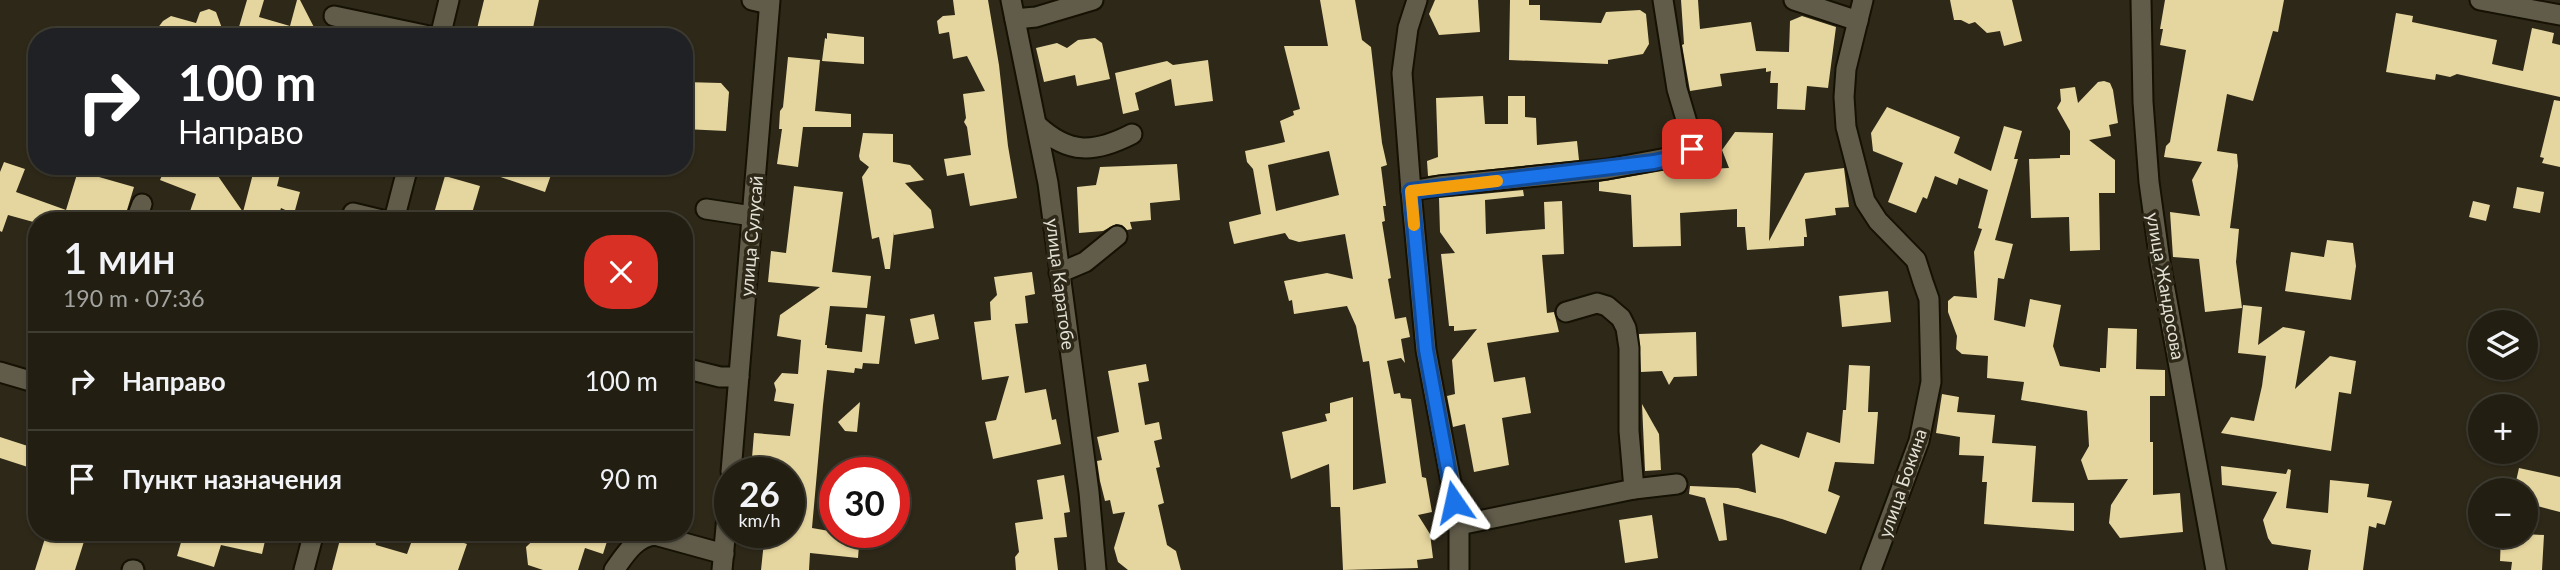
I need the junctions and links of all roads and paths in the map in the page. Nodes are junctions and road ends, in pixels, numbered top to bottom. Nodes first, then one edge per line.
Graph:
1 (449, 0) edge
2 (1093, 0) edge
3 (1418, 0) edge
4 (1664, 0) edge
5 (1794, 0) edge
6 (1863, 0) edge
7 (2141, 0) edge
8 (2480, 0) edge
9 (763, 1) edge
10 (1013, 9) edge
11 (2560, 15) edge
12 (334, 16) dead end
13 (1858, 21) junction
14 (391, 28) edge
15 (442, 28) edge
16 (1037, 125) junction
17 (1132, 134) dead end
18 (406, 175) edge
19 (1411, 191) junction
20 (706, 209) dead end
21 (396, 212) edge
22 (752, 216) junction
23 (1117, 236) dead end
24 (1059, 273) junction
25 (1566, 312) dead end
26 (693, 370) edge
27 (0, 372) edge
28 (739, 377) junction
29 (28, 380) edge
30 (732, 457) edge
31 (1677, 484) dead end
32 (1634, 489) junction
33 (1459, 525) junction
34 (312, 541) edge
35 (638, 541) edge
36 (668, 541) edge
37 (723, 562) edge
38 (304, 570) edge
39 (614, 570) edge
40 (1096, 570) edge
41 (1459, 570) edge
42 (1871, 570) edge
43 (2216, 570) edge

1 - 15 street
2 - 10 street
3 - 19 street
4 - 19 street
5 - 13 street
6 - 13 street, улица Бокина
7 - 43 street, улица Жандосова
8 - 11 street
9 - 22 street, улица Сулусай
10 - 16 street, улица Каратобе
12 - 14 street
13 - 42 street, улица Бокина
16 - 17 street
16 - 24 street, улица Каратобе
18 - 21 street
19 - 33 street
20 - 22 street
22 - 28 street, улица Сулусай
23 - 24 street
24 - 40 street, улица Каратобе
25 - 32 street
26 - 28 street
27 - 29 street
28 - 30 street, улица Сулусай
31 - 32 street
32 - 33 street
33 - 41 street
34 - 38 street
35 - 39 street
36 - 37 street

